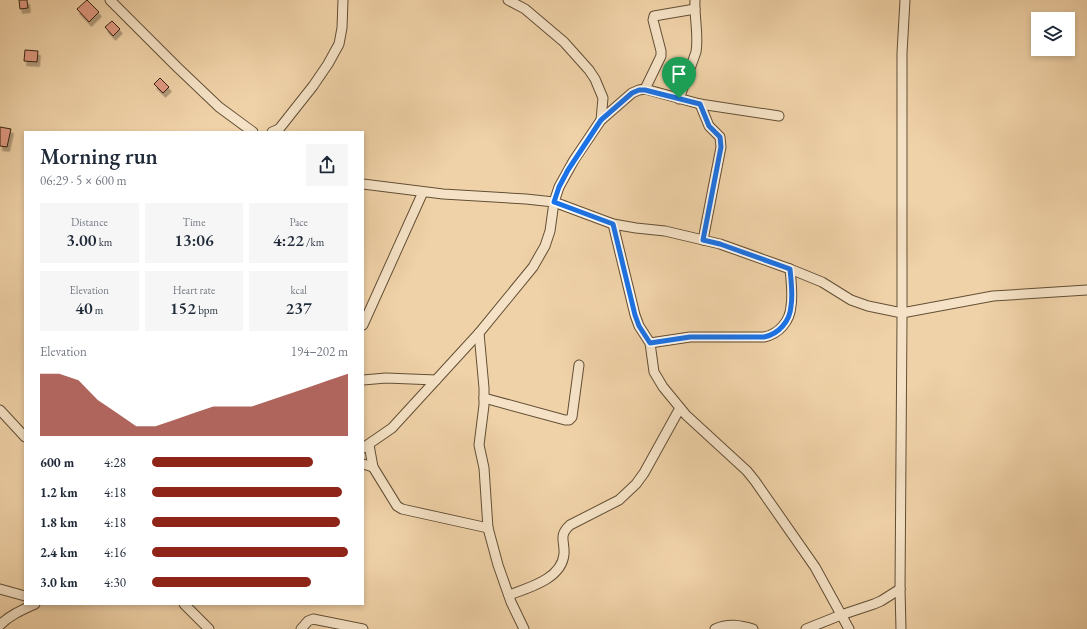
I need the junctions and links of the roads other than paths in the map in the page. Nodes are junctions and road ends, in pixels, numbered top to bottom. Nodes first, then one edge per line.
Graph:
1 (110, 0) edge
2 (343, 0) edge
3 (508, 0) edge
4 (905, 0) edge
5 (695, 5) edge
6 (645, 90) junction
7 (603, 98) junction
8 (679, 98) junction
9 (622, 103) junction
10 (700, 104) junction
11 (779, 116) dead end
12 (601, 120) junction
13 (252, 131) edge
14 (277, 131) edge
15 (364, 184) edge
16 (423, 192) junction
17 (554, 202) junction
18 (613, 224) junction
19 (703, 240) junction
20 (790, 269) junction
21 (1087, 290) edge
22 (902, 313) junction
23 (364, 323) edge
24 (479, 333) junction
25 (650, 343) junction
26 (579, 365) dead end
27 (364, 380) edge
28 (436, 380) junction
29 (484, 398) junction
30 (680, 408) junction
31 (0, 410) edge
32 (24, 435) edge
33 (366, 446) edge
34 (364, 464) edge
35 (373, 467) junction
36 (488, 528) junction
37 (0, 589) edge
38 (900, 590) junction
39 (509, 595) junction
40 (24, 596) edge
41 (33, 605) edge
42 (185, 605) edge
43 (841, 615) junction
44 (0, 625) edge
45 (209, 629) edge
46 (301, 629) edge
47 (363, 629) edge
48 (524, 629) edge
49 (715, 629) edge
50 (753, 629) edge
51 (806, 629) edge
52 (849, 629) edge
53 (901, 629) edge

1 - 13 street
2 - 14 street
3 - 7 street
4 - 22 street
5 - 6 street
5 - 8 street
6 - 8 street
6 - 9 street
7 - 9 street
7 - 12 street
8 - 10 street
9 - 12 street
10 - 11 street
10 - 19 street
12 - 17 street
15 - 16 street
16 - 17 street
16 - 23 street
17 - 18 street
17 - 24 street
18 - 19 street
18 - 25 street
19 - 20 street
20 - 22 street
20 - 25 street
21 - 22 street
22 - 38 street
24 - 28 street
24 - 29 street
25 - 30 street
26 - 29 street
27 - 28 street
28 - 33 street
29 - 36 street
30 - 39 street
30 - 43 street
31 - 32 street
33 - 35 street
34 - 35 street
35 - 36 street
36 - 39 street
37 - 40 street
38 - 43 street
38 - 53 street
39 - 48 street
41 - 44 street
42 - 45 street
43 - 51 street
43 - 52 street
46 - 47 street
49 - 50 street

